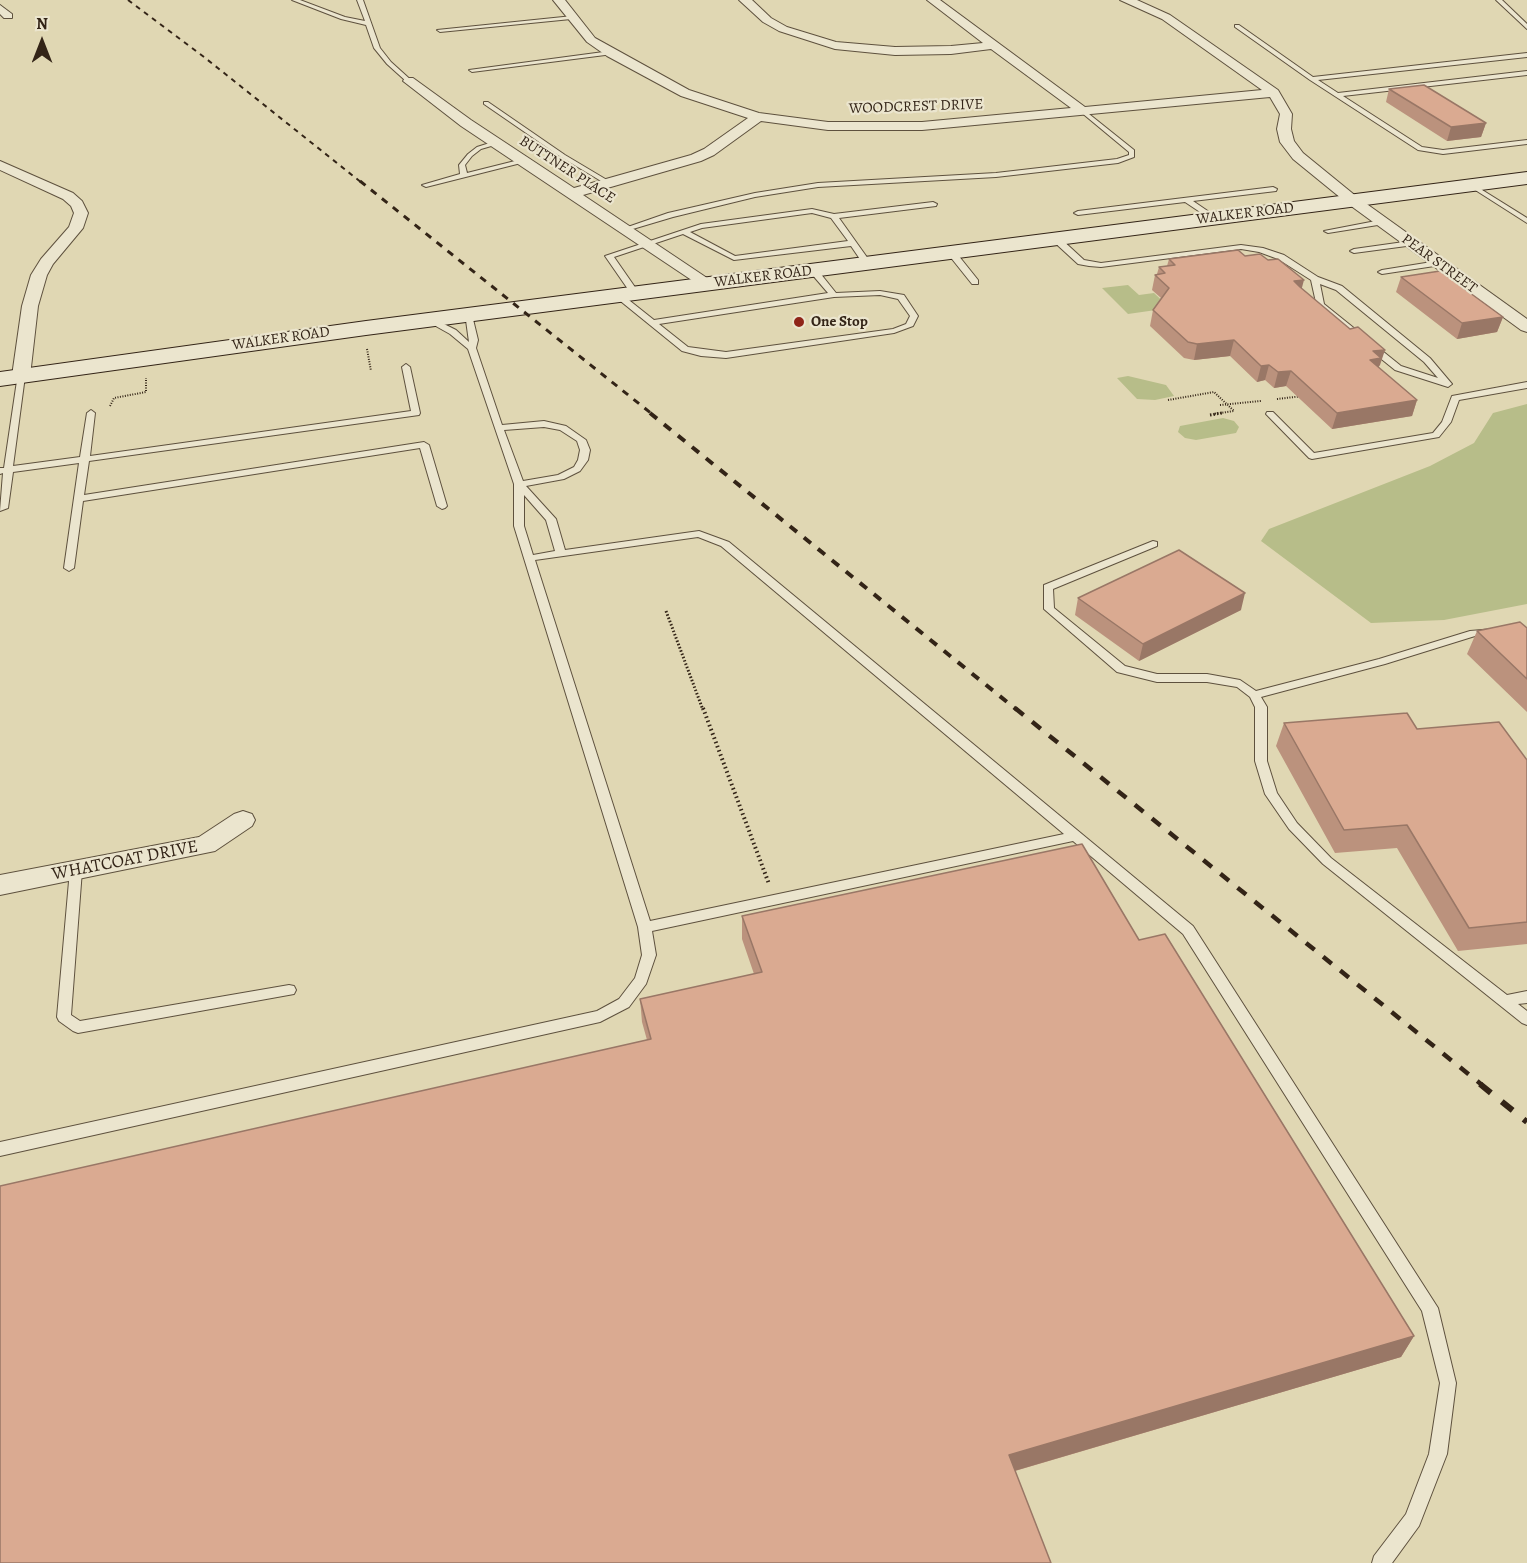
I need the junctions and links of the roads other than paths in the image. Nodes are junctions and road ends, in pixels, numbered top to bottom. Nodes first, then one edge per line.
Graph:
1 (295, 0) edge
2 (360, 0) edge
3 (559, 0) edge
4 (745, 0) edge
5 (933, 0) edge
6 (1126, 0) edge
7 (1498, 0) edge
8 (571, 16) junction
9 (369, 24) junction
10 (1237, 26) dead end
11 (1527, 27) edge
12 (440, 30) dead end
13 (993, 45) junction
14 (612, 54) junction
15 (1527, 55) edge
16 (472, 70) dead end
17 (1527, 73) edge
18 (1312, 79) junction
19 (410, 81) joint
20 (1274, 93) junction
21 (1336, 94) junction
22 (486, 103) dead end
23 (1084, 112) junction
24 (758, 117) junction
25 (1527, 142) edge
26 (496, 143) junction
27 (524, 161) junction
28 (0, 165) edge
29 (464, 175) junction
30 (1527, 178) edge
31 (608, 183) junction
32 (426, 184) dead end
33 (1471, 185) junction
34 (1273, 189) dead end
35 (573, 193) junction
36 (1187, 200) junction
37 (1352, 200) junction
38 (933, 204) dead end
39 (1078, 213) dead end
40 (834, 216) junction
41 (1212, 218) junction
42 (1527, 221) edge
43 (1381, 222) junction
44 (626, 229) junction
45 (685, 231) junction
46 (1328, 231) dead end
47 (1056, 239) junction
48 (854, 243) junction
49 (1411, 243) junction
50 (648, 244) junction
51 (1354, 251) dead end
52 (951, 252) junction
53 (867, 263) junction
54 (1438, 263) junction
55 (813, 270) junction
56 (1382, 272) dead end
57 (1315, 279) junction
58 (975, 282) dead end
59 (708, 284) junction
60 (626, 294) junction
61 (834, 295) junction
62 (468, 315) junction
63 (429, 320) junction
64 (651, 323) junction
65 (1527, 327) edge
66 (472, 348) junction
67 (406, 367) dead end
68 (11, 377) edge
69 (1448, 384) junction
70 (1527, 385) edge
71 (1461, 396) junction
72 (91, 413) dead end
73 (1270, 414) dead end
74 (500, 428) junction
75 (84, 459) junction
76 (4, 470) edge
77 (519, 484) junction
78 (79, 499) junction
79 (442, 506) dead end
80 (0, 508) edge
81 (1153, 544) dead end
82 (561, 554) junction
83 (530, 558) junction
84 (69, 568) dead end
85 (1506, 629) edge
86 (1254, 695) junction
87 (243, 820) dead end
88 (1074, 836) junction
89 (76, 870) junction
90 (0, 885) edge
91 (645, 927) junction
92 (289, 990) dead end
93 (1527, 998) edge
94 (1505, 1001) junction
95 (1527, 1019) edge
96 (0, 1149) edge
97 (1381, 1563) edge

1 - 9 lane
2 - 9 lane
3 - 8 street, WOODCREST DRIVE
4 - 13 street
5 - 13 street
6 - 20 street
7 - 11 lane
8 - 12 lane
8 - 14 street, WOODCREST DRIVE
9 - 19 lane
10 - 18 lane
13 - 23 street
14 - 16 lane
14 - 24 street, WOODCREST DRIVE
15 - 18 lane
17 - 21 lane
18 - 21 lane
19 - 26 street, BUTTNER PLACE
20 - 23 street, WOODCREST DRIVE
20 - 37 street, PEAR STREET
21 - 25 lane
22 - 31 lane
23 - 24 street, WOODCREST DRIVE
23 - 44 lane
24 - 31 street
26 - 27 street, BUTTNER PLACE
26 - 29 lane
27 - 29 lane
27 - 35 street, BUTTNER PLACE
28 - 68 street
29 - 32 lane
30 - 33 street, WALKER ROAD
31 - 35 street
33 - 37 street, WALKER ROAD
33 - 42 lane
34 - 36 lane
35 - 44 street, BUTTNER PLACE
36 - 39 lane
36 - 41 lane
37 - 41 street, WALKER ROAD
37 - 43 street, PEAR STREET
38 - 40 lane
40 - 45 lane
40 - 48 lane
41 - 47 street, WALKER ROAD
43 - 46 lane
43 - 49 street, PEAR STREET
44 - 50 street, BUTTNER PLACE
45 - 48 lane
45 - 50 lane
47 - 52 street, WALKER ROAD
47 - 57 lane
48 - 53 lane
49 - 51 lane
49 - 54 street, PEAR STREET
50 - 59 street, BUTTNER PLACE
50 - 60 lane
52 - 53 street, WALKER ROAD
52 - 58 lane
53 - 55 street, WALKER ROAD
54 - 56 lane
54 - 65 street, PEAR STREET
55 - 59 street, WALKER ROAD
55 - 61 lane
57 - 69 lane
57 - 69 lane
59 - 60 street, WALKER ROAD
60 - 62 street, WALKER ROAD
60 - 64 lane
61 - 64 lane
61 - 64 lane
62 - 63 street, WALKER ROAD
62 - 66 lane
63 - 66 lane
63 - 68 street, WALKER ROAD
66 - 74 lane
67 - 75 lane
68 - 76 lane
69 - 71 lane
70 - 71 lane
71 - 73 lane
72 - 75 lane
74 - 77 lane
74 - 77 lane
75 - 76 lane
75 - 78 lane
76 - 80 lane
77 - 82 lane
77 - 83 lane
78 - 79 lane
78 - 84 lane
81 - 86 lane
82 - 83 lane
82 - 88 lane
83 - 91 lane
85 - 86 lane
86 - 94 lane
87 - 89 street, WHATCOAT DRIVE
88 - 91 lane
88 - 97 lane
89 - 90 street, WHATCOAT DRIVE
89 - 92 lane
91 - 96 lane
93 - 94 lane
94 - 95 lane

